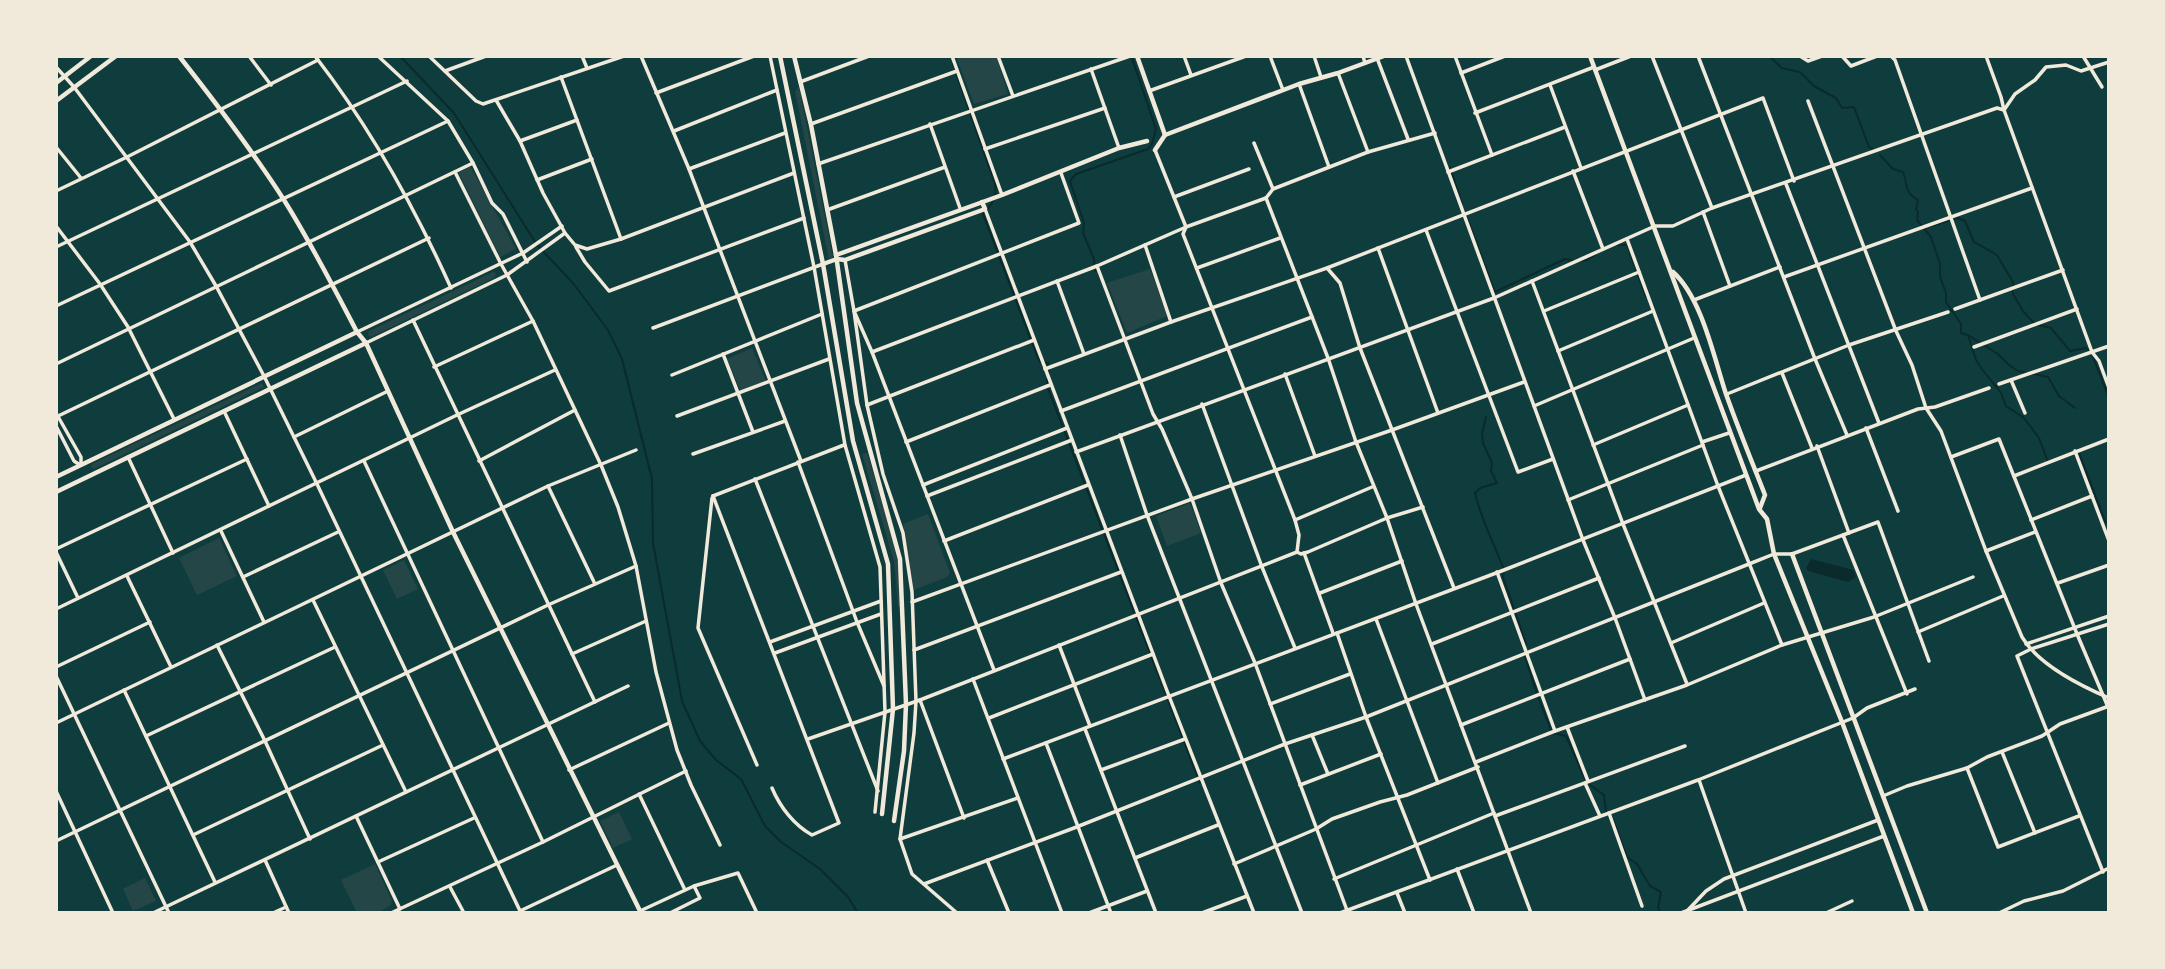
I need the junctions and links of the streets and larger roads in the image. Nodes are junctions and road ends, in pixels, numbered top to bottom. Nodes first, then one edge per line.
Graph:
1 (91, 56) edge
2 (116, 56) edge
3 (179, 56) edge
4 (249, 56) edge
5 (378, 56) edge
6 (429, 56) edge
7 (486, 56) edge
8 (582, 56) edge
9 (624, 56) edge
10 (642, 56) edge
11 (754, 56) edge
12 (770, 56) edge
13 (780, 56) edge
14 (794, 56) edge
15 (869, 56) edge
16 (952, 56) edge
17 (998, 56) edge
18 (1130, 56) edge
19 (1137, 56) edge
20 (1184, 56) edge
21 (1246, 56) edge
22 (1270, 56) edge
23 (1314, 56) edge
24 (1363, 56) edge
25 (1384, 56) edge
26 (1406, 56) edge
27 (1455, 56) edge
28 (1505, 56) edge
29 (1590, 56) edge
30 (1630, 56) edge
31 (1652, 56) edge
32 (1698, 56) edge
33 (1800, 56) edge
34 (1822, 56) edge
35 (1842, 56) edge
36 (1877, 56) edge
37 (1891, 56) edge
38 (1986, 56) edge
39 (2083, 56) edge
40 (317, 58) edge
41 (1377, 58) junction
42 (1228, 59) edge
43 (2109, 62) edge
44 (1365, 63) junction
45 (56, 66) edge
46 (587, 68) junction
47 (2090, 68) junction
48 (1091, 69) junction
49 (1595, 69) junction
50 (445, 71) junction
51 (957, 71) junction
52 (1338, 73) junction
53 (1461, 73) junction
54 (1191, 75) junction
55 (64, 77) junction
56 (561, 77) junction
57 (1321, 78) junction
58 (407, 81) junction
59 (800, 82) junction
60 (56, 83) edge
61 (1299, 84) junction
62 (271, 85) junction
63 (1550, 85) junction
64 (74, 87) junction
65 (2102, 87) dead end
66 (777, 90) junction
67 (1283, 90) junction
68 (1149, 91) junction
69 (656, 93) junction
70 (1013, 96) junction
71 (496, 100) junction
72 (56, 101) edge
73 (1808, 101) dead end
74 (351, 106) junction
75 (1105, 108) junction
76 (221, 110) junction
77 (2004, 110) junction
78 (972, 111) junction
79 (1475, 113) junction
80 (1721, 115) junction
81 (577, 120) junction
82 (448, 121) junction
83 (930, 124) junction
84 (811, 125) junction
85 (1565, 127) junction
86 (1681, 130) junction
87 (674, 131) junction
88 (786, 133) junction
89 (1435, 133) junction
90 (1165, 135) junction
91 (1922, 135) junction
92 (1408, 139) junction
93 (520, 141) junction
94 (1147, 141) dead end
95 (1254, 143) dead end
96 (56, 147) edge
97 (1119, 148) junction
98 (985, 149) junction
99 (1155, 150) joint
100 (1626, 150) junction
101 (1368, 152) junction
102 (380, 153) junction
103 (253, 154) junction
104 (1492, 155) junction
105 (127, 158) junction
106 (593, 159) junction
107 (473, 163) junction
108 (818, 164) junction
109 (1834, 166) junction
110 (945, 167) junction
111 (1329, 167) junction
112 (1580, 168) junction
113 (689, 169) junction
114 (1249, 169) dead end
115 (1573, 171) junction
116 (455, 172) junction
117 (1448, 172) junction
118 (794, 173) junction
119 (1060, 173) junction
120 (81, 179) junction
121 (537, 180) junction
122 (1794, 181) junction
123 (1786, 184) junction
124 (2032, 188) junction
125 (1273, 189) junction
126 (56, 191) edge
127 (1752, 194) junction
128 (1002, 195) junction
129 (407, 196) junction
130 (1174, 197) junction
131 (1266, 198) junction
132 (157, 199) junction
133 (284, 199) junction
134 (982, 202) junction
135 (960, 208) junction
136 (1712, 208) junction
137 (704, 209) junction
138 (985, 209) junction
139 (827, 210) junction
140 (1703, 212) junction
141 (1464, 215) junction
142 (804, 218) junction
143 (1951, 218) junction
144 (56, 226) edge
145 (562, 226) junction
146 (1655, 226) junction
147 (1186, 227) junction
148 (1426, 230) junction
149 (565, 233) junction
150 (429, 238) junction
151 (1280, 238) junction
152 (1626, 238) junction
153 (621, 239) junction
154 (67, 241) junction
155 (190, 242) junction
156 (310, 243) junction
157 (575, 245) junction
158 (1145, 245) junction
159 (56, 247) edge
160 (1378, 248) junction
161 (1865, 248) junction
162 (1602, 249) junction
163 (720, 251) junction
164 (525, 252) junction
165 (1001, 253) junction
166 (836, 257) junction
167 (529, 260) junction
168 (845, 260) junction
169 (501, 264) junction
170 (823, 264) junction
171 (1818, 265) junction
172 (1097, 266) junction
173 (814, 267) junction
174 (1780, 267) junction
175 (1197, 268) junction
176 (1327, 268) junction
177 (1670, 270) junction
178 (2063, 270) junction
179 (1639, 272) junction
180 (507, 275) junction
181 (1784, 277) junction
182 (1296, 279) junction
183 (1057, 281) junction
184 (1532, 281) junction
185 (100, 284) junction
186 (332, 284) junction
187 (216, 286) junction
188 (1730, 286) junction
189 (451, 288) junction
190 (1018, 296) junction
191 (736, 297) junction
192 (1494, 298) junction
193 (1980, 300) junction
194 (1692, 301) junction
195 (56, 306) edge
196 (1213, 307) junction
197 (1955, 309) dead end
198 (2077, 309) junction
199 (854, 311) junction
200 (1456, 311) junction
201 (1653, 311) junction
202 (1543, 312) junction
203 (1948, 312) dead end
204 (822, 314) junction
205 (1312, 317) junction
206 (413, 320) junction
207 (533, 321) junction
208 (1171, 322) junction
209 (128, 327) junction
210 (653, 328) dead end
211 (239, 329) junction
212 (1407, 329) junction
213 (1896, 331) junction
214 (357, 332) junction
215 (1694, 338) junction
216 (1034, 340) junction
217 (1124, 340) junction
218 (754, 342) junction
219 (366, 343) junction
220 (1849, 345) junction
221 (2109, 345) edge
222 (1229, 347) junction
223 (1974, 347) dead end
224 (1360, 348) junction
225 (1668, 350) junction
226 (1558, 351) junction
227 (872, 352) junction
228 (2092, 352) junction
229 (723, 354) junction
230 (1084, 355) junction
231 (1328, 358) junction
232 (829, 359) junction
233 (1815, 359) junction
234 (56, 364) edge
235 (434, 367) junction
236 (1045, 369) junction
237 (555, 370) junction
238 (151, 371) junction
239 (1782, 373) junction
240 (1284, 374) junction
241 (672, 375) dead end
242 (264, 376) junction
243 (1139, 380) junction
244 (2011, 380) junction
245 (1524, 382) junction
246 (770, 383) junction
247 (1999, 384) dead end
248 (1051, 385) junction
249 (270, 388) junction
250 (1989, 388) dead end
251 (2109, 388) edge
252 (1245, 389) junction
253 (1572, 390) junction
254 (388, 391) junction
255 (738, 394) junction
256 (1727, 394) junction
257 (1487, 395) junction
258 (889, 396) junction
259 (1202, 404) junction
260 (867, 405) junction
261 (1689, 405) junction
262 (1534, 406) junction
263 (1926, 408) junction
264 (575, 410) junction
265 (224, 411) junction
266 (1061, 411) junction
267 (1437, 413) junction
268 (2025, 413) dead end
269 (57, 415) edge
270 (457, 415) junction
271 (677, 416) dead end
272 (174, 419) junction
273 (785, 421) junction
274 (1157, 421) junction
275 (1879, 423) junction
276 (56, 426) edge
277 (1067, 428) junction
278 (1866, 428) junction
279 (1392, 430) junction
280 (753, 432) junction
281 (1729, 433) junction
282 (1120, 435) junction
283 (1847, 435) junction
284 (294, 437) junction
285 (411, 439) junction
286 (2109, 439) edge
287 (1072, 440) junction
288 (906, 442) junction
289 (1356, 443) junction
290 (1703, 444) junction
291 (845, 445) junction
292 (1593, 445) junction
293 (1815, 447) junction
294 (636, 450) dead end
295 (2076, 451) junction
296 (1076, 452) junction
297 (693, 454) dead end
298 (1315, 456) junction
299 (128, 457) junction
300 (1951, 457) junction
301 (1553, 458) junction
302 (247, 459) junction
303 (364, 461) junction
304 (479, 461) junction
305 (800, 462) junction
306 (81, 465) junction
307 (601, 465) junction
308 (1276, 470) junction
309 (1756, 471) junction
310 (1746, 475) junction
311 (2014, 476) junction
312 (56, 477) edge
313 (87, 477) junction
314 (755, 479) junction
315 (317, 484) junction
316 (1607, 484) junction
317 (923, 485) junction
318 (1088, 485) junction
319 (1234, 485) junction
320 (548, 486) junction
321 (1718, 486) junction
322 (1372, 487) junction
323 (56, 492) edge
324 (713, 496) junction
325 (927, 496) junction
326 (2092, 496) junction
327 (1192, 499) junction
328 (1568, 500) junction
329 (151, 505) junction
330 (269, 506) junction
331 (1423, 507) junction
332 (1759, 509) junction
333 (503, 510) junction
334 (1898, 511) dead end
335 (1147, 515) junction
336 (1387, 518) junction
337 (1295, 520) junction
338 (2031, 520) junction
339 (1623, 524) junction
340 (1106, 530) junction
341 (220, 531) junction
342 (338, 532) junction
343 (453, 532) junction
344 (2035, 532) junction
345 (1849, 533) junction
346 (1843, 535) junction
347 (1583, 540) junction
348 (944, 541) junction
349 (2109, 541) edge
350 (56, 551) edge
351 (1986, 551) junction
352 (1297, 552) junction
353 (1306, 552) junction
354 (173, 553) junction
355 (1774, 554) junction
356 (1792, 554) junction
357 (406, 555) junction
358 (1402, 561) junction
359 (1749, 564) junction
360 (2109, 565) edge
361 (636, 566) junction
362 (1262, 567) junction
363 (1121, 572) junction
364 (1497, 572) junction
365 (127, 576) junction
366 (361, 576) junction
367 (1973, 577) dead end
368 (243, 578) junction
369 (1599, 578) junction
370 (595, 583) junction
371 (1221, 583) junction
372 (2058, 583) junction
373 (960, 584) junction
374 (1454, 588) junction
375 (1320, 593) junction
376 (2004, 595) junction
377 (78, 598) junction
378 (1180, 598) junction
379 (313, 600) junction
380 (881, 601) junction
381 (912, 602) junction
382 (1655, 603) junction
383 (1764, 603) junction
384 (1906, 603) junction
385 (1416, 604) junction
386 (548, 605) junction
387 (56, 609) edge
388 (853, 611) junction
389 (1511, 612) junction
390 (881, 614) junction
391 (1138, 615) junction
392 (2109, 616) edge
393 (1874, 617) junction
394 (1615, 618) junction
395 (1376, 619) junction
396 (646, 621) junction
397 (149, 622) junction
398 (264, 622) junction
399 (857, 622) junction
400 (2109, 624) edge
401 (812, 626) junction
402 (500, 627) junction
403 (977, 627) junction
404 (2074, 628) junction
405 (1918, 632) junction
406 (1335, 634) junction
407 (1822, 634) junction
408 (2077, 634) junction
409 (1808, 636) junction
410 (817, 637) junction
411 (770, 642) junction
412 (1671, 643) junction
413 (1431, 644) junction
414 (2026, 644) junction
415 (217, 645) junction
416 (1059, 645) junction
417 (1782, 645) junction
418 (335, 647) junction
419 (1295, 648) junction
420 (2031, 649) junction
421 (914, 650) junction
422 (452, 651) junction
423 (1527, 652) junction
424 (774, 653) junction
425 (572, 654) junction
426 (1153, 654) junction
427 (1630, 659) junction
428 (1929, 661) dead end
429 (1255, 663) junction
430 (56, 667) edge
431 (171, 667) junction
432 (994, 670) junction
433 (408, 673) junction
434 (1351, 674) junction
435 (56, 676) edge
436 (973, 679) junction
437 (1210, 680) junction
438 (1446, 685) junction
439 (1687, 685) junction
440 (628, 686) dead end
441 (884, 686) junction
442 (1076, 686) junction
443 (1915, 689) dead end
444 (124, 690) junction
445 (242, 692) junction
446 (1541, 693) junction
447 (1907, 694) junction
448 (359, 696) junction
449 (1168, 696) junction
450 (2106, 697) edge
451 (918, 700) junction
452 (1645, 700) junction
453 (1407, 701) junction
454 (595, 702) junction
455 (906, 704) junction
456 (1270, 704) junction
457 (2109, 707) edge
458 (893, 709) junction
459 (885, 712) junction
460 (74, 714) junction
461 (1366, 717) junction
462 (988, 718) junction
463 (1853, 718) junction
464 (1842, 722) junction
465 (56, 723) edge
466 (670, 723) junction
467 (547, 724) junction
468 (852, 724) junction
469 (1461, 725) junction
470 (1090, 726) junction
471 (1567, 727) junction
472 (1084, 728) junction
473 (1555, 731) junction
474 (2048, 733) junction
475 (1312, 735) junction
476 (146, 736) junction
477 (808, 739) junction
478 (1185, 739) junction
479 (265, 741) junction
480 (1046, 743) junction
481 (1285, 744) junction
482 (383, 745) junction
483 (1685, 746) dead end
484 (498, 747) junction
485 (2002, 752) junction
486 (1381, 754) junction
487 (1003, 759) junction
488 (1242, 762) junction
489 (757, 765) dead end
490 (1477, 765) junction
491 (1966, 768) junction
492 (451, 769) junction
493 (569, 770) junction
494 (1101, 770) junction
495 (686, 771) junction
496 (1328, 774) junction
497 (1200, 777) junction
498 (1699, 779) junction
499 (1586, 782) junction
500 (1438, 783) junction
501 (1300, 785) junction
502 (169, 787) junction
503 (772, 788) dead end
504 (288, 790) junction
505 (56, 791) edge
506 (406, 792) junction
507 (878, 793) junction
508 (639, 794) junction
509 (1883, 796) junction
510 (1018, 798) junction
511 (1398, 798) junction
512 (120, 810) junction
513 (1116, 811) junction
514 (874, 813) dead end
515 (1609, 813) junction
516 (882, 814) dead end
517 (1495, 815) junction
518 (356, 816) junction
519 (1600, 816) junction
520 (2080, 816) junction
521 (593, 817) junction
522 (474, 818) junction
523 (964, 818) junction
524 (1878, 820) junction
525 (894, 821) dead end
526 (1219, 825) junction
527 (1079, 827) junction
528 (1316, 829) junction
529 (75, 831) junction
530 (2035, 833) junction
531 (193, 835) junction
532 (1884, 836) junction
533 (310, 839) junction
534 (900, 839) junction
535 (56, 841) edge
536 (543, 842) junction
537 (1036, 842) junction
538 (720, 845) dead end
539 (1416, 845) junction
540 (1276, 846) junction
541 (1508, 851) junction
542 (1135, 858) junction
543 (265, 860) junction
544 (987, 860) junction
545 (378, 862) junction
546 (496, 863) junction
547 (1234, 863) junction
548 (617, 865) junction
549 (2109, 868) edge
550 (1457, 869) junction
551 (2103, 872) junction
552 (1734, 875) junction
553 (1334, 878) junction
554 (1430, 880) junction
555 (215, 882) junction
556 (924, 884) junction
557 (450, 886) junction
558 (694, 886) junction
559 (685, 890) junction
560 (1147, 891) junction
561 (1739, 891) junction
562 (1397, 893) junction
563 (1247, 896) junction
564 (1852, 901) dead end
565 (1108, 905) junction
566 (1642, 906) dead end
567 (166, 907) junction
568 (286, 907) junction
569 (400, 909) junction
570 (1689, 911) edge
571 (520, 912) edge
572 (639, 912) edge
573 (1347, 912) edge
574 (113, 913) edge
575 (153, 913) edge
576 (169, 913) edge
577 (273, 913) edge
578 (289, 913) edge
579 (391, 913) edge
580 (464, 913) edge
581 (670, 913) edge
582 (757, 913) edge
583 (957, 913) edge
584 (1009, 913) edge
585 (1062, 913) edge
586 (1089, 913) edge
587 (1111, 913) edge
588 (1156, 913) edge
589 (1202, 913) edge
590 (1254, 913) edge
591 (1302, 913) edge
592 (1340, 913) edge
593 (1405, 913) edge
594 (1474, 913) edge
595 (1531, 913) edge
596 (1681, 913) edge
597 (1746, 913) edge
598 (1826, 913) edge
599 (1913, 913) edge
600 (1927, 913) edge
601 (1999, 913) edge

1 - 55 street
2 - 64 street
3 - 76 street
4 - 62 street
5 - 58 street
6 - 50 street
7 - 50 street
8 - 46 street
9 - 46 street
10 - 69 street
11 - 69 street
12 - 66 street
13 - 170 street
14 - 59 street
15 - 59 street
16 - 51 street
17 - 70 street
18 - 48 street
19 - 68 street
20 - 54 street
21 - 42 street
22 - 67 street
23 - 57 street
24 - 44 street
25 - 41 street
26 - 89 street
27 - 53 street
28 - 53 street
29 - 49 street
30 - 49 street
31 - 86 street
32 - 80 street
33 - 34 street
35 - 36 street
37 - 91 street
38 - 77 street
39 - 47 street
40 - 62 street
40 - 74 street
41 - 44 street
41 - 92 street
42 - 54 street
43 - 47 street
44 - 52 street
45 - 55 street
46 - 56 street
47 - 65 street
47 - 77 street
48 - 70 street
48 - 75 street
49 - 63 street
49 - 100 street
50 - 71 street
51 - 78 street
51 - 84 street
52 - 57 street
52 - 101 street
53 - 79 street
54 - 68 street
55 - 60 street
55 - 64 street
56 - 71 street
56 - 81 street
57 - 61 street
58 - 74 street
58 - 82 street
59 - 84 street
61 - 67 street
61 - 111 street
62 - 76 street
63 - 79 street
63 - 85 street
64 - 72 street
64 - 105 street
66 - 87 street
66 - 88 street
67 - 90 street
68 - 90 street
69 - 87 street
70 - 78 street
71 - 93 street
73 - 109 street
74 - 102 street
74 - 103 street
75 - 97 street
75 - 98 street
76 - 103 street
76 - 105 street
77 - 91 street
77 - 124 street
78 - 83 street
78 - 98 street
79 - 104 street
80 - 86 street
80 - 122 street
80 - 127 street
81 - 93 street
81 - 106 street
82 - 102 street
82 - 107 street
83 - 108 street
83 - 110 street
84 - 108 street
85 - 104 street
85 - 112 street
86 - 100 street
86 - 136 street
87 - 113 street
88 - 113 street
88 - 118 street
89 - 92 street
89 - 117 street
90 - 99 street
91 - 109 street
91 - 143 street
92 - 101 street
93 - 121 street
94 - 97 street
95 - 125 street
96 - 120 street
97 - 119 street
98 - 128 street
99 - 130 street
100 - 112 street
100 - 146 street
101 - 111 street
102 - 129 street
102 - 133 street
103 - 132 street
103 - 133 street
104 - 117 street
105 - 120 street
105 - 132 street
106 - 121 street
106 - 153 street
107 - 116 street
107 - 164 street
108 - 139 street
109 - 122 street
109 - 161 street
110 - 135 street
110 - 139 street
111 - 125 street
112 - 115 street
113 - 137 street
114 - 130 street
115 - 141 street
115 - 162 street
116 - 129 street
116 - 169 street
117 - 141 street
118 - 137 street
118 - 142 street
119 - 128 street
119 - 165 street
120 - 126 street
121 - 145 street
122 - 123 street
123 - 127 street
123 - 171 street
124 - 143 street
124 - 178 street
125 - 131 street
127 - 136 street
127 - 174 street
128 - 134 street
129 - 150 street
129 - 156 street
130 - 147 street
131 - 147 street
131 - 151 street
132 - 154 street
132 - 155 street
133 - 155 street
133 - 156 street
134 - 135 street
134 - 138 street
135 - 166 street
136 - 140 street
137 - 153 street
137 - 163 street
138 - 165 street
138 - 168 street
139 - 166 street
140 - 146 street
140 - 188 street
141 - 148 street
141 - 192 street
142 - 163 street
142 - 173 street
143 - 161 street
143 - 193 street
144 - 154 street
145 - 149 street
145 - 164 street
146 - 152 street
146 - 177 street
147 - 158 street
147 - 175 street
148 - 160 street
148 - 200 street
149 - 157 street
149 - 167 street
150 - 186 street
150 - 189 street
151 - 175 street
151 - 182 street
152 - 162 street
152 - 179 street
153 - 157 street
154 - 159 street
154 - 185 street
155 - 185 street
155 - 187 street
156 - 186 street
156 - 187 street
157 - 163 street
158 - 172 street
158 - 208 street
160 - 176 street
160 - 212 street
161 - 171 street
161 - 213 street
162 - 184 street
163 - 191 street
164 - 167 street
164 - 169 street
165 - 190 street
165 - 199 street
166 - 168 street
166 - 170 street
166 - 455 street
167 - 180 street
168 - 199 street
169 - 180 street
169 - 189 street
170 - 173 street
170 - 458 street
171 - 181 street
171 - 220 street
172 - 183 street
172 - 217 street
173 - 191 street
173 - 204 street
174 - 181 street
174 - 188 street
175 - 196 street
176 - 182 street
176 - 224 street
177 - 194 street
177 - 215 street
178 - 193 street
178 - 198 street
179 - 201 street
179 - 202 street
180 - 206 street
180 - 207 street
181 - 233 street
182 - 196 street
182 - 205 street
183 - 190 street
183 - 230 street
184 - 192 street
184 - 202 street
185 - 195 street
185 - 209 street
186 - 211 street
186 - 214 street
187 - 209 street
187 - 211 street
188 - 194 street
189 - 214 street
190 - 216 street
190 - 227 street
191 - 210 street
191 - 218 street
192 - 200 street
192 - 245 street
193 - 197 street
194 - 256 street
196 - 208 street
196 - 222 street
198 - 223 street
198 - 228 street
199 - 227 street
199 - 260 street
200 - 212 street
200 - 257 street
201 - 225 street
201 - 226 street
202 - 226 street
203 - 213 street
204 - 218 street
204 - 232 street
205 - 222 street
205 - 231 street
206 - 219 street
206 - 235 street
207 - 235 street
207 - 237 street
208 - 217 street
209 - 234 street
209 - 238 street
211 - 238 street
211 - 242 street
212 - 224 street
212 - 267 street
213 - 220 street
213 - 263 street
214 - 219 street
214 - 242 street
215 - 225 street
215 - 281 street
216 - 236 street
216 - 258 street
217 - 230 street
217 - 243 street
218 - 229 street
218 - 246 street
219 - 249 street
219 - 254 street
220 - 233 street
220 - 275 street
221 - 228 street
222 - 243 street
222 - 252 street
224 - 231 street
224 - 279 street
225 - 253 street
225 - 261 street
226 - 253 street
227 - 258 street
228 - 244 street
228 - 251 street
229 - 241 street
229 - 255 street
230 - 236 street
231 - 240 street
231 - 289 street
232 - 246 street
232 - 291 street
233 - 239 street
233 - 283 street
235 - 270 street
236 - 248 street
237 - 264 street
237 - 270 street
238 - 269 street
238 - 272 street
239 - 256 street
239 - 293 street
240 - 252 street
240 - 298 street
242 - 249 street
242 - 272 street
243 - 266 street
243 - 274 street
244 - 247 street
244 - 268 street
245 - 257 street
245 - 262 street
246 - 255 street
246 - 273 street
248 - 266 street
248 - 288 street
249 - 265 street
249 - 284 street
250 - 263 street
252 - 259 street
252 - 308 street
253 - 262 street
253 - 292 street
254 - 284 street
254 - 285 street
255 - 271 street
255 - 280 street
256 - 309 street
257 - 267 street
257 - 301 street
258 - 260 street
258 - 288 street
259 - 274 street
259 - 319 street
260 - 381 street
261 - 290 street
261 - 292 street
262 - 301 street
263 - 275 street
263 - 300 street
264 - 304 street
264 - 307 street
265 - 299 street
265 - 302 street
266 - 277 street
267 - 279 street
269 - 306 street
270 - 285 street
270 - 304 street
272 - 306 street
273 - 280 street
273 - 305 street
274 - 282 street
274 - 327 street
275 - 278 street
276 - 306 street
277 - 287 street
277 - 317 street
278 - 283 street
278 - 334 street
279 - 289 street
279 - 331 street
280 - 297 street
281 - 290 street
281 - 310 street
282 - 296 street
282 - 335 street
283 - 293 street
284 - 315 street
285 - 303 street
285 - 343 street
286 - 295 street
287 - 296 street
287 - 325 street
288 - 317 street
289 - 298 street
289 - 322 street
290 - 316 street
290 - 321 street
291 - 305 street
291 - 380 street
292 - 316 street
293 - 309 street
293 - 345 street
294 - 307 street
295 - 311 street
295 - 326 street
296 - 318 street
298 - 308 street
299 - 313 street
299 - 329 street
300 - 311 street
300 - 351 street
301 - 328 street
302 - 329 street
302 - 330 street
303 - 315 street
303 - 357 street
304 - 333 street
305 - 314 street
305 - 388 street
306 - 312 street
306 - 313 street
307 - 320 street
307 - 361 street
308 - 319 street
308 - 337 street
309 - 332 street
310 - 321 street
310 - 332 street
311 - 338 street
313 - 323 street
314 - 324 street
314 - 401 street
315 - 330 street
315 - 342 street
316 - 328 street
316 - 339 street
317 - 325 street
318 - 340 street
318 - 348 street
319 - 327 street
319 - 362 street
320 - 333 street
320 - 370 street
321 - 339 street
321 - 359 street
322 - 336 street
322 - 337 street
324 - 411 street
324 - 489 street
325 - 348 street
326 - 338 street
326 - 349 street
327 - 335 street
327 - 371 street
328 - 347 street
329 - 350 street
329 - 354 street
330 - 341 street
331 - 336 street
331 - 374 street
332 - 355 street
333 - 343 street
333 - 386 street
335 - 340 street
335 - 378 street
336 - 353 street
336 - 358 street
337 - 352 street
338 - 344 street
339 - 347 street
339 - 382 street
340 - 363 street
340 - 373 street
341 - 354 street
341 - 368 street
342 - 366 street
342 - 368 street
343 - 357 street
343 - 402 street
344 - 351 street
344 - 372 street
345 - 346 street
345 - 384 street
346 - 356 street
346 - 393 street
347 - 364 street
347 - 369 street
348 - 373 street
350 - 377 street
351 - 376 street
352 - 353 street
352 - 362 street
353 - 375 street
354 - 365 street
355 - 356 street
355 - 359 street
355 - 409 street
356 - 407 street
357 - 366 street
357 - 422 street
358 - 375 street
358 - 385 street
359 - 382 street
359 - 383 street
360 - 372 street
361 - 370 street
361 - 396 street
362 - 371 street
362 - 419 street
363 - 391 street
363 - 403 street
364 - 374 street
364 - 389 street
365 - 377 street
365 - 397 street
366 - 379 street
366 - 433 street
367 - 384 street
368 - 398 street
369 - 389 street
369 - 394 street
370 - 386 street
371 - 378 street
371 - 429 street
372 - 404 street
373 - 381 street
373 - 403 street
374 - 385 street
375 - 406 street
376 - 405 street
376 - 414 street
377 - 387 street
378 - 391 street
378 - 437 street
379 - 398 street
379 - 418 street
380 - 388 street
380 - 390 street
381 - 421 street
382 - 394 street
382 - 412 street
383 - 412 street
383 - 417 street
384 - 393 street
384 - 405 street
385 - 395 street
385 - 413 street
386 - 402 street
386 - 425 street
388 - 399 street
388 - 401 street
389 - 413 street
389 - 423 street
390 - 399 street
390 - 441 street
391 - 416 street
391 - 426 street
392 - 404 street
393 - 407 street
393 - 447 street
394 - 423 street
394 - 427 street
395 - 406 street
395 - 453 street
396 - 425 street
396 - 466 street
397 - 430 street
397 - 431 street
398 - 415 street
399 - 410 street
399 - 441 street
400 - 408 street
401 - 410 street
401 - 411 street
402 - 422 street
402 - 467 street
403 - 421 street
403 - 432 street
404 - 408 street
404 - 414 street
405 - 428 street
406 - 419 street
406 - 434 street
407 - 409 street
407 - 463 street
408 - 420 street
408 - 450 street
409 - 417 street
409 - 464 street
410 - 424 street
410 - 468 street
411 - 424 street
412 - 439 street
413 - 438 street
414 - 420 street
415 - 431 street
415 - 445 street
416 - 432 street
416 - 442 street
417 - 439 street
418 - 445 street
418 - 448 street
419 - 429 street
420 - 450 street
420 - 474 street
421 - 451 street
422 - 433 street
422 - 484 street
423 - 438 street
423 - 446 street
424 - 477 street
425 - 454 street
426 - 442 street
426 - 449 street
427 - 446 street
427 - 452 street
429 - 437 street
429 - 456 street
431 - 444 street
432 - 436 street
433 - 448 street
433 - 492 street
434 - 456 street
434 - 461 street
435 - 460 street
436 - 451 street
436 - 462 street
437 - 449 street
437 - 488 street
438 - 453 street
438 - 469 street
439 - 452 street
440 - 454 street
441 - 459 street
442 - 462 street
442 - 470 street
443 - 447 street
444 - 460 street
444 - 476 street
445 - 476 street
445 - 479 street
446 - 469 street
446 - 473 street
447 - 463 street
448 - 479 street
448 - 482 street
449 - 470 street
449 - 478 street
450 - 457 street
451 - 455 street
451 - 523 street
451 - 534 street
452 - 471 street
453 - 461 street
453 - 500 street
454 - 467 street
455 - 458 street
455 - 525 street
456 - 481 street
457 - 474 street
458 - 459 street
458 - 516 street
459 - 468 street
459 - 507 street
460 - 465 street
460 - 512 street
461 - 475 street
461 - 486 street
462 - 487 street
463 - 464 street
463 - 509 street
464 - 498 street
464 - 524 street
466 - 493 street
466 - 495 street
467 - 484 street
467 - 493 street
468 - 477 street
468 - 507 street
469 - 490 street
470 - 472 street
471 - 473 street
471 - 499 street
472 - 480 street
472 - 494 street
473 - 490 street
474 - 485 street
474 - 520 street
475 - 481 street
475 - 496 street
476 - 502 street
477 - 503 street
478 - 494 street
478 - 497 street
479 - 502 street
479 - 504 street
480 - 487 street
480 - 527 street
481 - 488 street
481 - 501 street
482 - 504 street
482 - 506 street
483 - 499 street
484 - 492 street
484 - 536 street
485 - 491 street
485 - 530 street
486 - 496 street
486 - 511 street
487 - 510 street
488 - 497 street
488 - 540 street
490 - 500 street
490 - 517 street
491 - 509 street
491 - 530 street
492 - 506 street
492 - 522 street
493 - 521 street
494 - 513 street
495 - 508 street
495 - 538 street
496 - 501 street
497 - 513 street
497 - 526 street
498 - 515 street
498 - 552 street
499 - 517 street
499 - 519 street
500 - 511 street
501 - 528 street
502 - 512 street
502 - 531 street
504 - 531 street
504 - 533 street
505 - 529 street
506 - 518 street
507 - 514 street
508 - 521 street
508 - 559 street
509 - 600 street
510 - 523 street
510 - 537 street
511 - 528 street
511 - 539 street
512 - 529 street
512 - 567 street
513 - 527 street
513 - 542 street
515 - 519 street
515 - 566 street
517 - 539 street
517 - 541 street
518 - 533 street
518 - 545 street
519 - 541 street
520 - 530 street
520 - 551 street
521 - 536 street
521 - 548 street
522 - 545 street
522 - 546 street
523 - 534 street
524 - 532 street
524 - 552 street
526 - 542 street
526 - 547 street
527 - 537 street
527 - 565 street
528 - 540 street
528 - 553 street
529 - 535 street
529 - 574 street
531 - 555 street
532 - 561 street
532 - 599 street
533 - 543 street
534 - 556 street
536 - 546 street
537 - 544 street
537 - 585 street
539 - 553 street
539 - 554 street
540 - 547 street
540 - 591 street
541 - 550 street
541 - 595 street
542 - 560 street
543 - 555 street
543 - 568 street
544 - 556 street
544 - 584 street
545 - 569 street
546 - 557 street
546 - 571 street
547 - 563 street
548 - 571 street
548 - 572 street
549 - 551 street
550 - 554 street
550 - 594 street
551 - 601 street
552 - 561 street
552 - 570 street
553 - 573 street
554 - 562 street
555 - 567 street
556 - 583 street
557 - 569 street
557 - 580 street
558 - 559 street
558 - 581 street
558 - 582 street
559 - 572 street
560 - 565 street
560 - 588 street
561 - 570 street
561 - 597 street
562 - 573 street
562 - 593 street
563 - 589 street
563 - 590 street
564 - 598 street
565 - 586 street
565 - 587 street
567 - 575 street
567 - 576 street
568 - 577 street
568 - 578 street
569 - 579 street
570 - 596 street
573 - 592 street

